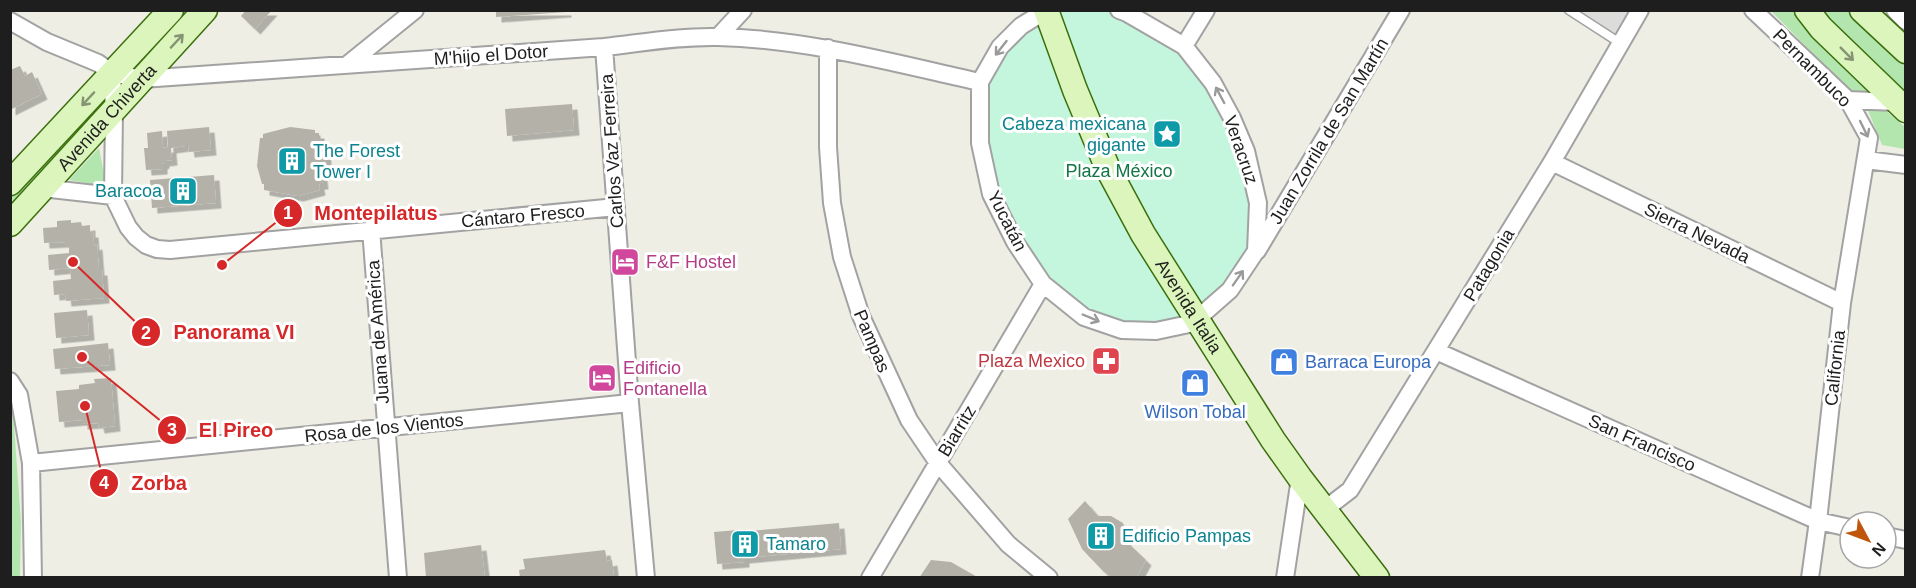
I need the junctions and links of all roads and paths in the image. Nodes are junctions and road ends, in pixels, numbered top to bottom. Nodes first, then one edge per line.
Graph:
1 (171, 10) edge
2 (205, 10) edge
3 (415, 10) edge
4 (743, 10) edge
5 (1119, 10) edge
6 (1206, 10) edge
7 (1401, 10) edge
8 (1569, 10) edge
9 (1640, 10) edge
10 (1754, 10) edge
11 (1807, 10) edge
12 (1046, 11) edge
13 (1878, 14) edge
14 (10, 21) edge
15 (1905, 21) edge
16 (718, 37) junction
17 (1620, 43) junction
18 (1184, 46) junction
19 (604, 47) junction
20 (828, 48) junction
21 (1905, 51) edge
22 (347, 65) junction
23 (112, 73) junction
24 (142, 79) junction
25 (980, 82) junction
26 (1848, 100) junction
27 (1901, 106) edge
28 (114, 110) junction
29 (1866, 160) junction
30 (1552, 162) junction
31 (1905, 165) edge
32 (10, 183) edge
33 (42, 188) junction
34 (113, 196) junction
35 (616, 207) junction
36 (10, 224) edge
37 (371, 229) junction
38 (1256, 251) junction
39 (1043, 284) junction
40 (1842, 303) junction
41 (1197, 319) junction
42 (1436, 351) junction
43 (10, 381) edge
44 (630, 403) junction
45 (385, 428) junction
46 (31, 463) junction
47 (938, 463) junction
48 (1300, 478) junction
49 (1324, 510) junction
50 (1818, 521) junction
51 (1838, 525) edge
52 (33, 578) edge
53 (398, 578) edge
54 (646, 578) edge
55 (870, 578) edge
56 (1049, 578) edge
57 (1285, 578) edge
58 (1377, 578) edge
59 (1810, 578) edge

1 - 23 street, Avenida Chiverta
24 -> 2 street, Avenida Chiverta
3 - 22 street
4 - 16 street
5 - 18 street, Veracruz
6 - 18 street
7 - 38 street, Juan Zorrila de San Martín
8 - 17 lane
9 - 17 street, Patagonia
10 - 26 street, Pernambuco
11 -> 27 street
12 -> 25 street, Yucatán
12 - 41 street, Avenida Italia
13 - 15 street
13 - 21 street
14 - 23 street, M'hijo el Dotor
16 - 19 street, M'hijo el Dotor
16 - 20 street, M'hijo el Dotor
17 - 30 street, Patagonia
38 -> 18 street, Veracruz
19 - 22 street, M'hijo el Dotor
19 - 35 street, Carlos Vaz Ferreira
20 - 25 street, M'hijo el Dotor
20 - 47 street, Pampas
22 - 24 street, M'hijo el Dotor
23 - 24 street, M'hijo el Dotor
23 - 28 street, Cántaro Fresco
23 -> 32 street, Avenida Chiverta
24 - 28 street, Avenida Chiverta
25 - 39 street, Yucatán
26 - 27 street
26 -> 29 street, Pernambuco
28 - 33 street, Avenida Chiverta
28 - 34 street, Cántaro Fresco
29 - 31 street
29 - 40 street, California
30 - 40 street, Sierra Nevada
30 - 42 street, Patagonia
33 - 34 street
33 - 36 street, Avenida Chiverta
34 - 37 street, Cántaro Fresco
35 - 37 street, Cántaro Fresco
35 - 44 street, Carlos Vaz Ferreira
37 - 45 street, Juana de América
41 -> 38 street
39 -> 41 street, Yucatán
39 - 47 street, Biarritz
40 - 50 street, California
41 - 48 street, Avenida Italia
42 - 49 street, Patagonia
42 - 50 street, San Francisco
43 - 46 street
44 - 45 street, Rosa de los Vientos
44 - 54 street, Carlos Vaz Ferreira
45 - 46 street, Rosa de los Vientos
45 - 53 street, Juana de América
46 - 52 street
47 - 55 street, Biarritz
47 - 56 street, Pampas
48 - 49 street, Avenida Italia
48 - 57 street
49 - 58 street, Avenida Italia
50 - 51 street, San Francisco
50 - 59 street, California

